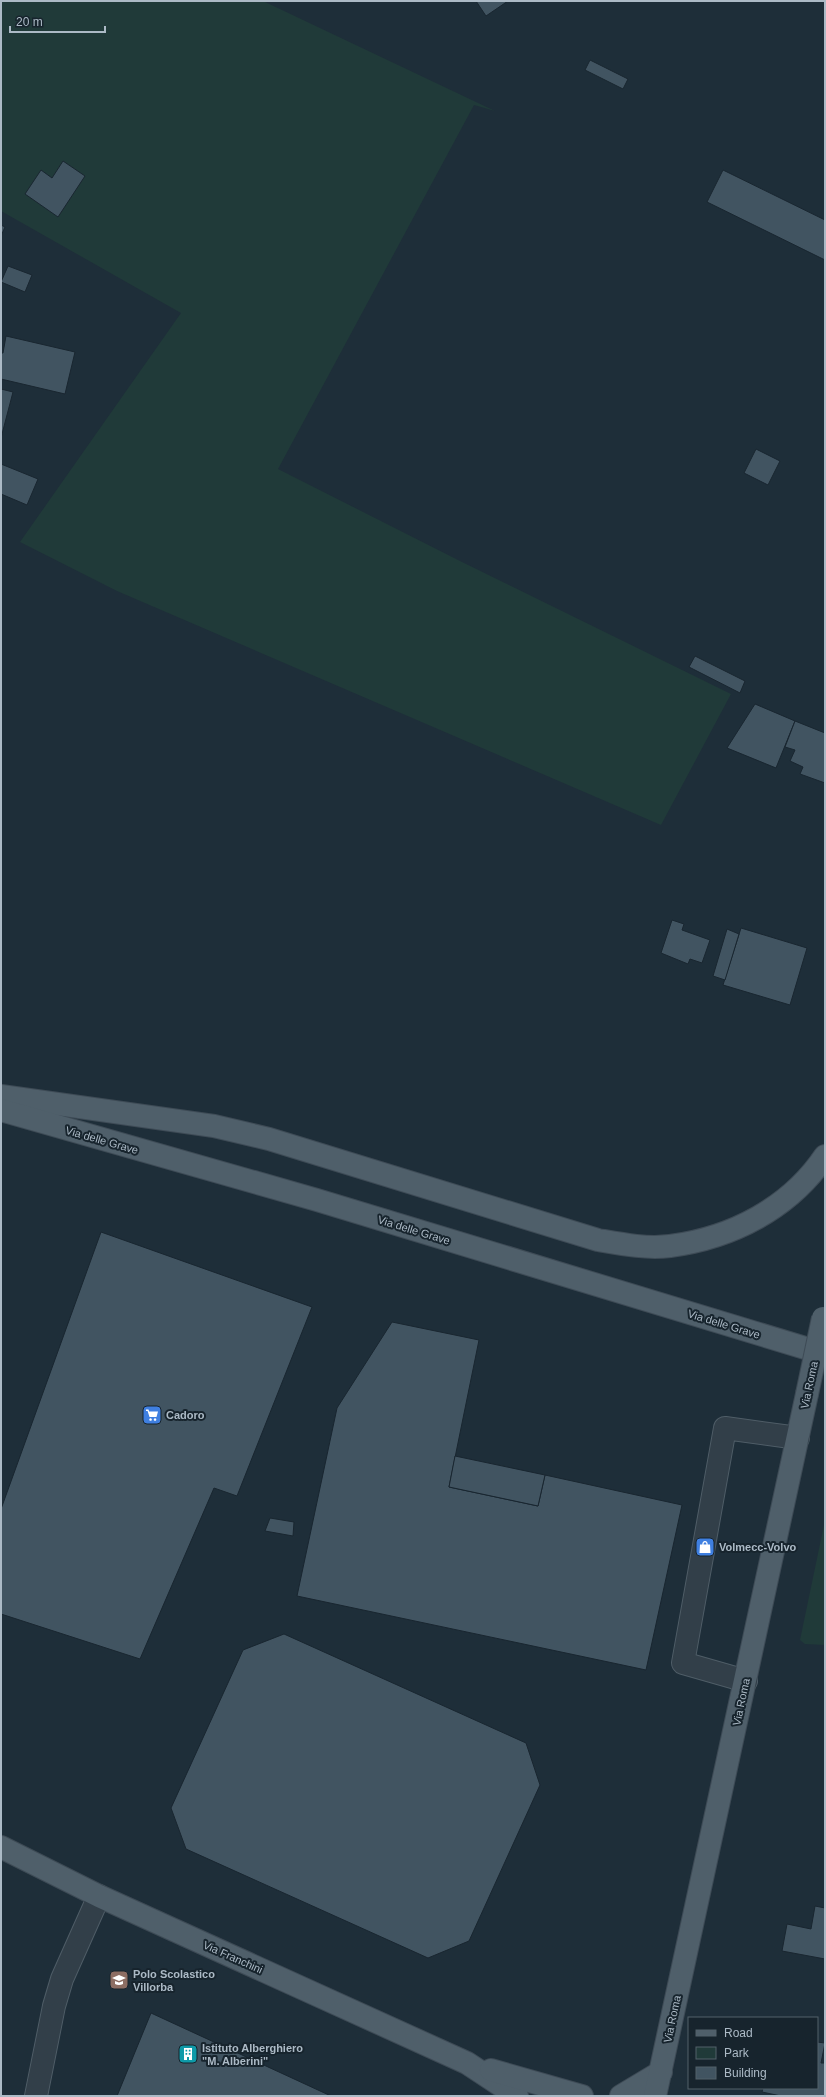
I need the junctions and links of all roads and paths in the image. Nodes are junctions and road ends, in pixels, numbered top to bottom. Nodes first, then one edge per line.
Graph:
1 (1, 1096) edge
2 (1, 1110) edge
3 (44, 1123) junction
4 (1, 1127) edge
5 (825, 1156) edge
6 (824, 1313) edge
7 (825, 1354) edge
8 (798, 1438) junction
9 (746, 1681) junction
10 (1, 1847) edge
11 (99, 1896) junction
12 (467, 2063) junction
13 (661, 2072) junction
14 (36, 2096) edge
15 (517, 2096) edge
16 (582, 2096) edge
17 (621, 2096) edge
18 (655, 2096) edge

1 - 5 main road
2 - 3 main road, Via delle Grave
3 - 4 main road
3 - 7 main road, Via delle Grave
6 - 8 main road, Via Roma, bridge
8 - 9 main road, Via Roma
8 - 9 lane
9 - 13 main road, Via Roma
10 - 11 main road, Via Franchini
11 - 12 main road, Via Franchini
11 - 14 lane
12 - 15 main road, Via Franchini
12 - 16 main road, Via Franchini
13 - 17 main road
13 - 18 main road, Via Roma

